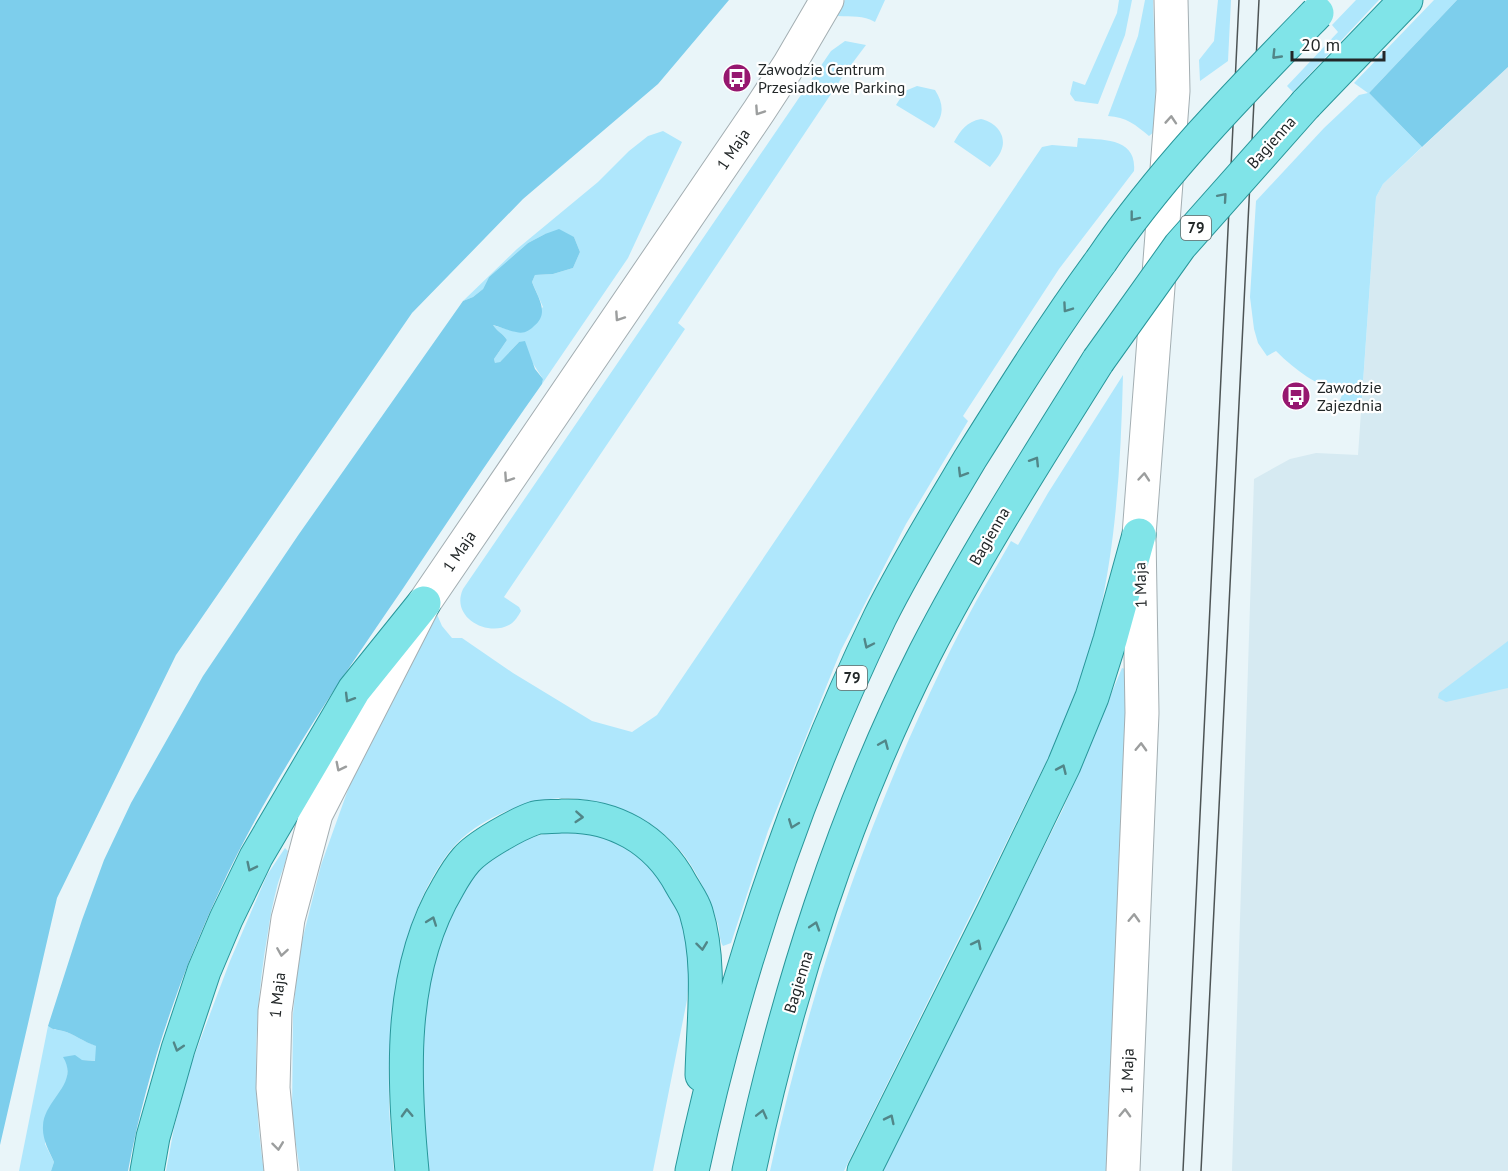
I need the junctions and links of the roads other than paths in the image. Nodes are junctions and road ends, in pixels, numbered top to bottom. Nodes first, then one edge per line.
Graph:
1 (826, 0) edge
2 (1171, 0) edge
3 (1406, 0) edge
4 (1324, 6) edge
5 (1139, 535) junction
6 (424, 603) junction
7 (696, 1155) edge
8 (147, 1171) edge
9 (281, 1171) edge
10 (412, 1171) edge
11 (749, 1171) edge
12 (864, 1171) edge
13 (1123, 1171) edge

1 -> 6 street, 1 Maja
5 -> 2 street, 1 Maja
11 -> 3 main road, Bagienna / 79, bridge
4 -> 7 main road, 79, bridge
12 -> 5 main road
13 -> 5 street, 1 Maja
6 -> 8 main road
6 -> 9 street, 1 Maja
10 -> 7 main road

